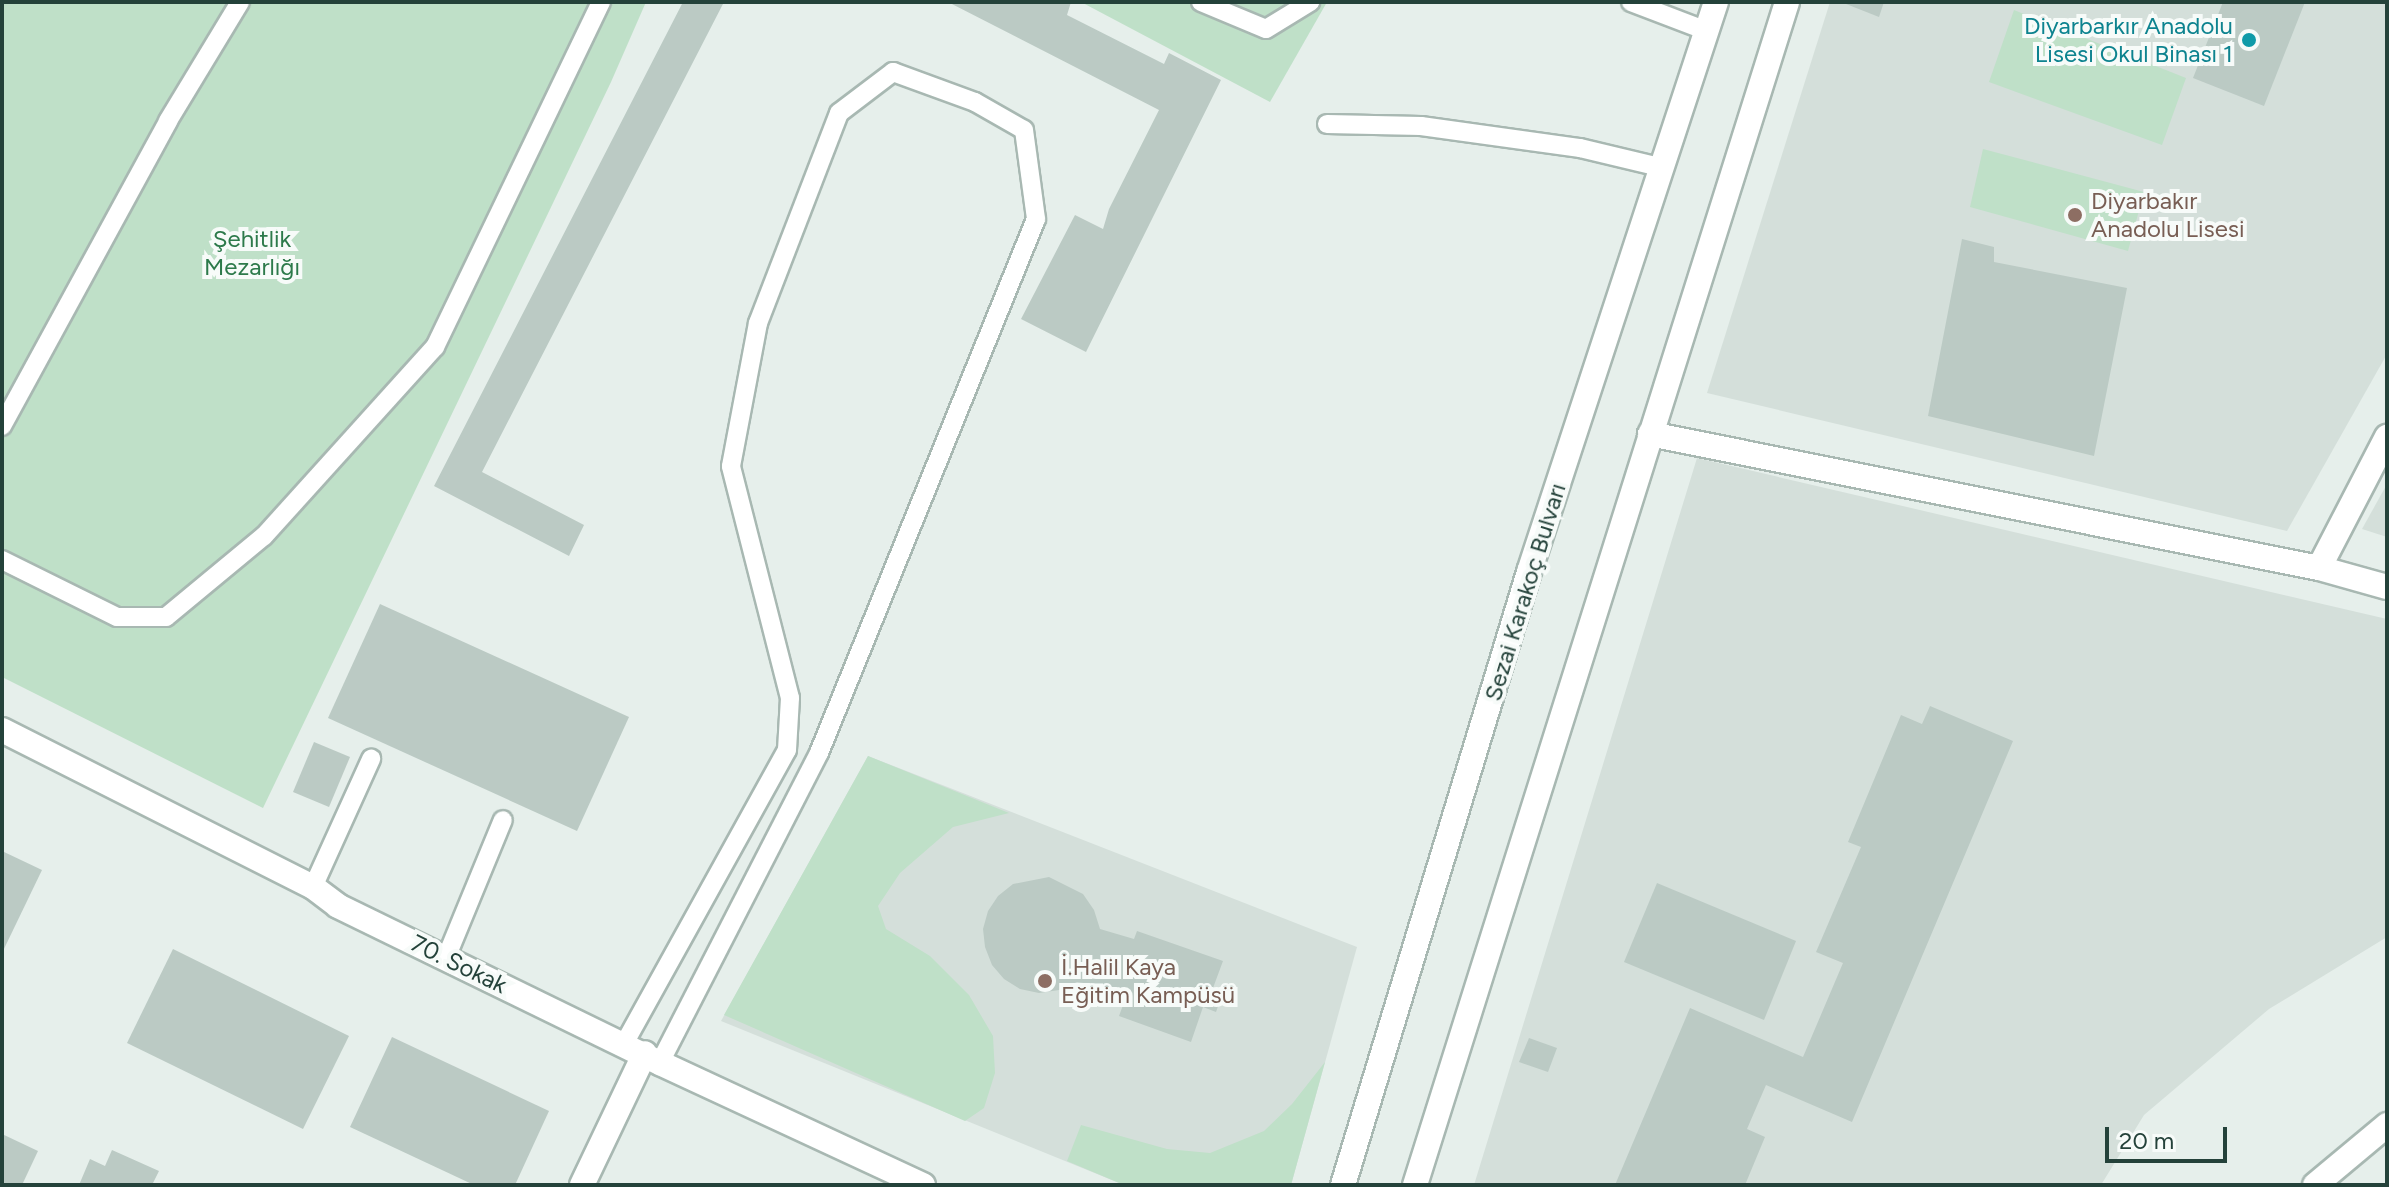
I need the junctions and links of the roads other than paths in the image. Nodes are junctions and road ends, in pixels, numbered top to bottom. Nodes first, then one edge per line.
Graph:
1 (240, 2) edge
2 (601, 2) edge
3 (1201, 2) edge
4 (1310, 2) edge
5 (1631, 2) edge
6 (1716, 2) edge
7 (1787, 2) edge
8 (1707, 31) junction
9 (1327, 124) dead end
10 (1663, 168) junction
11 (2, 426) edge
12 (1650, 434) junction
13 (2387, 437) edge
14 (2, 560) edge
15 (2319, 568) junction
16 (2387, 587) edge
17 (2, 730) edge
18 (371, 759) dead end
19 (503, 820) dead end
20 (313, 887) junction
21 (446, 958) junction
22 (643, 1053) junction
23 (2387, 1125) edge
24 (582, 1185) edge
25 (923, 1185) edge
26 (1343, 1185) edge
27 (1415, 1185) edge
28 (2315, 1185) edge

1 - 11 lane
2 - 14 lane
3 - 4 lane
5 - 8 lane
6 - 8 street, Sezai Karakoç Bulvarı
7 - 12 street
8 - 10 street, Sezai Karakoç Bulvarı
9 - 10 lane
10 - 26 street, Sezai Karakoç Bulvarı
12 - 15 street
12 - 27 street
13 - 15 street
15 - 16 street
17 - 20 street, 70. Sokak
18 - 20 lane
19 - 21 lane
20 - 21 street, 70. Sokak
21 - 22 street, 70. Sokak
22 - 22 lane
22 - 24 street
22 - 25 street, 70. Sokak
23 - 28 street

